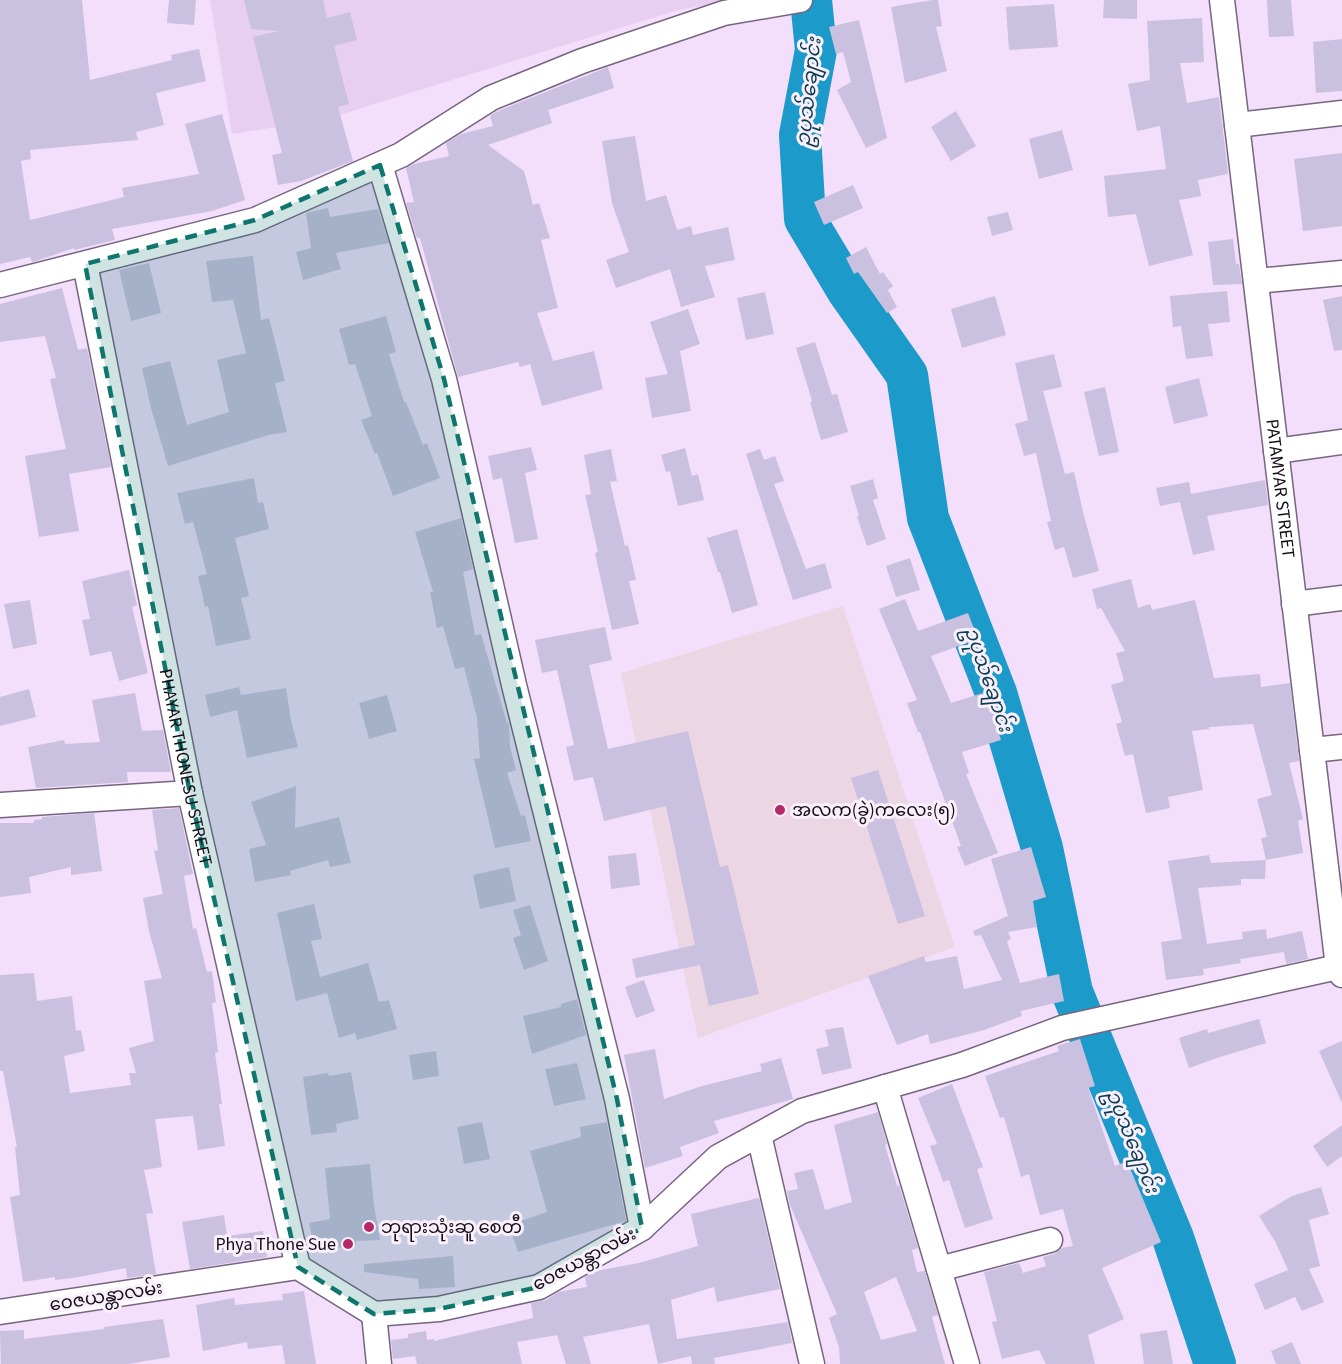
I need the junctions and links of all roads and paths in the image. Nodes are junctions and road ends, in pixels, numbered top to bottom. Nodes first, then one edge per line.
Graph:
1 (800, 0) edge
2 (1222, 0) edge
3 (1342, 112) edge
4 (1237, 125) junction
5 (380, 165) junction
6 (85, 264) junction
7 (1342, 273) edge
8 (1256, 281) junction
9 (0, 285) edge
10 (1342, 442) edge
11 (1276, 451) junction
12 (1342, 598) edge
13 (1294, 604) junction
14 (1342, 747) edge
15 (1312, 750) junction
16 (190, 793) junction
17 (0, 805) edge
18 (1337, 917) edge
19 (1340, 971) edge
20 (885, 1087) junction
21 (759, 1135) junction
22 (642, 1228) junction
23 (1050, 1240) dead end
24 (298, 1267) junction
25 (939, 1269) junction
26 (0, 1312) edge
27 (374, 1314) junction
28 (379, 1364) edge
29 (812, 1364) edge
30 (968, 1364) edge

1 - 5 street
2 - 4 street, PATAMYAR STREET
3 - 4 street
4 - 8 street, PATAMYAR STREET
5 - 6 street
5 - 22 street
6 - 9 street
6 - 16 street, PHAYAR THONESU STREET
7 - 8 street
8 - 11 street, PATAMYAR STREET
10 - 11 street
11 - 13 street, PATAMYAR STREET
12 - 13 street
13 - 15 street, PATAMYAR STREET
14 - 15 street
15 - 18 street, PATAMYAR STREET
16 - 17 street
16 - 24 street, PHAYAR THONESU STREET
18 - 19 street, PATAMYAR STREET
19 - 20 street, ဝေဇယန္တာလမ်း
20 - 21 street, ဝေဇယန္တာလမ်း
20 - 25 street
21 - 22 street, ဝေဇယန္တာလမ်း
21 - 29 street
22 - 27 street, ဝေဇယန္တာလမ်း
23 - 25 street
24 - 26 street, ဝေဇယန္တာလမ်း
24 - 27 street
25 - 30 street
27 - 28 street

